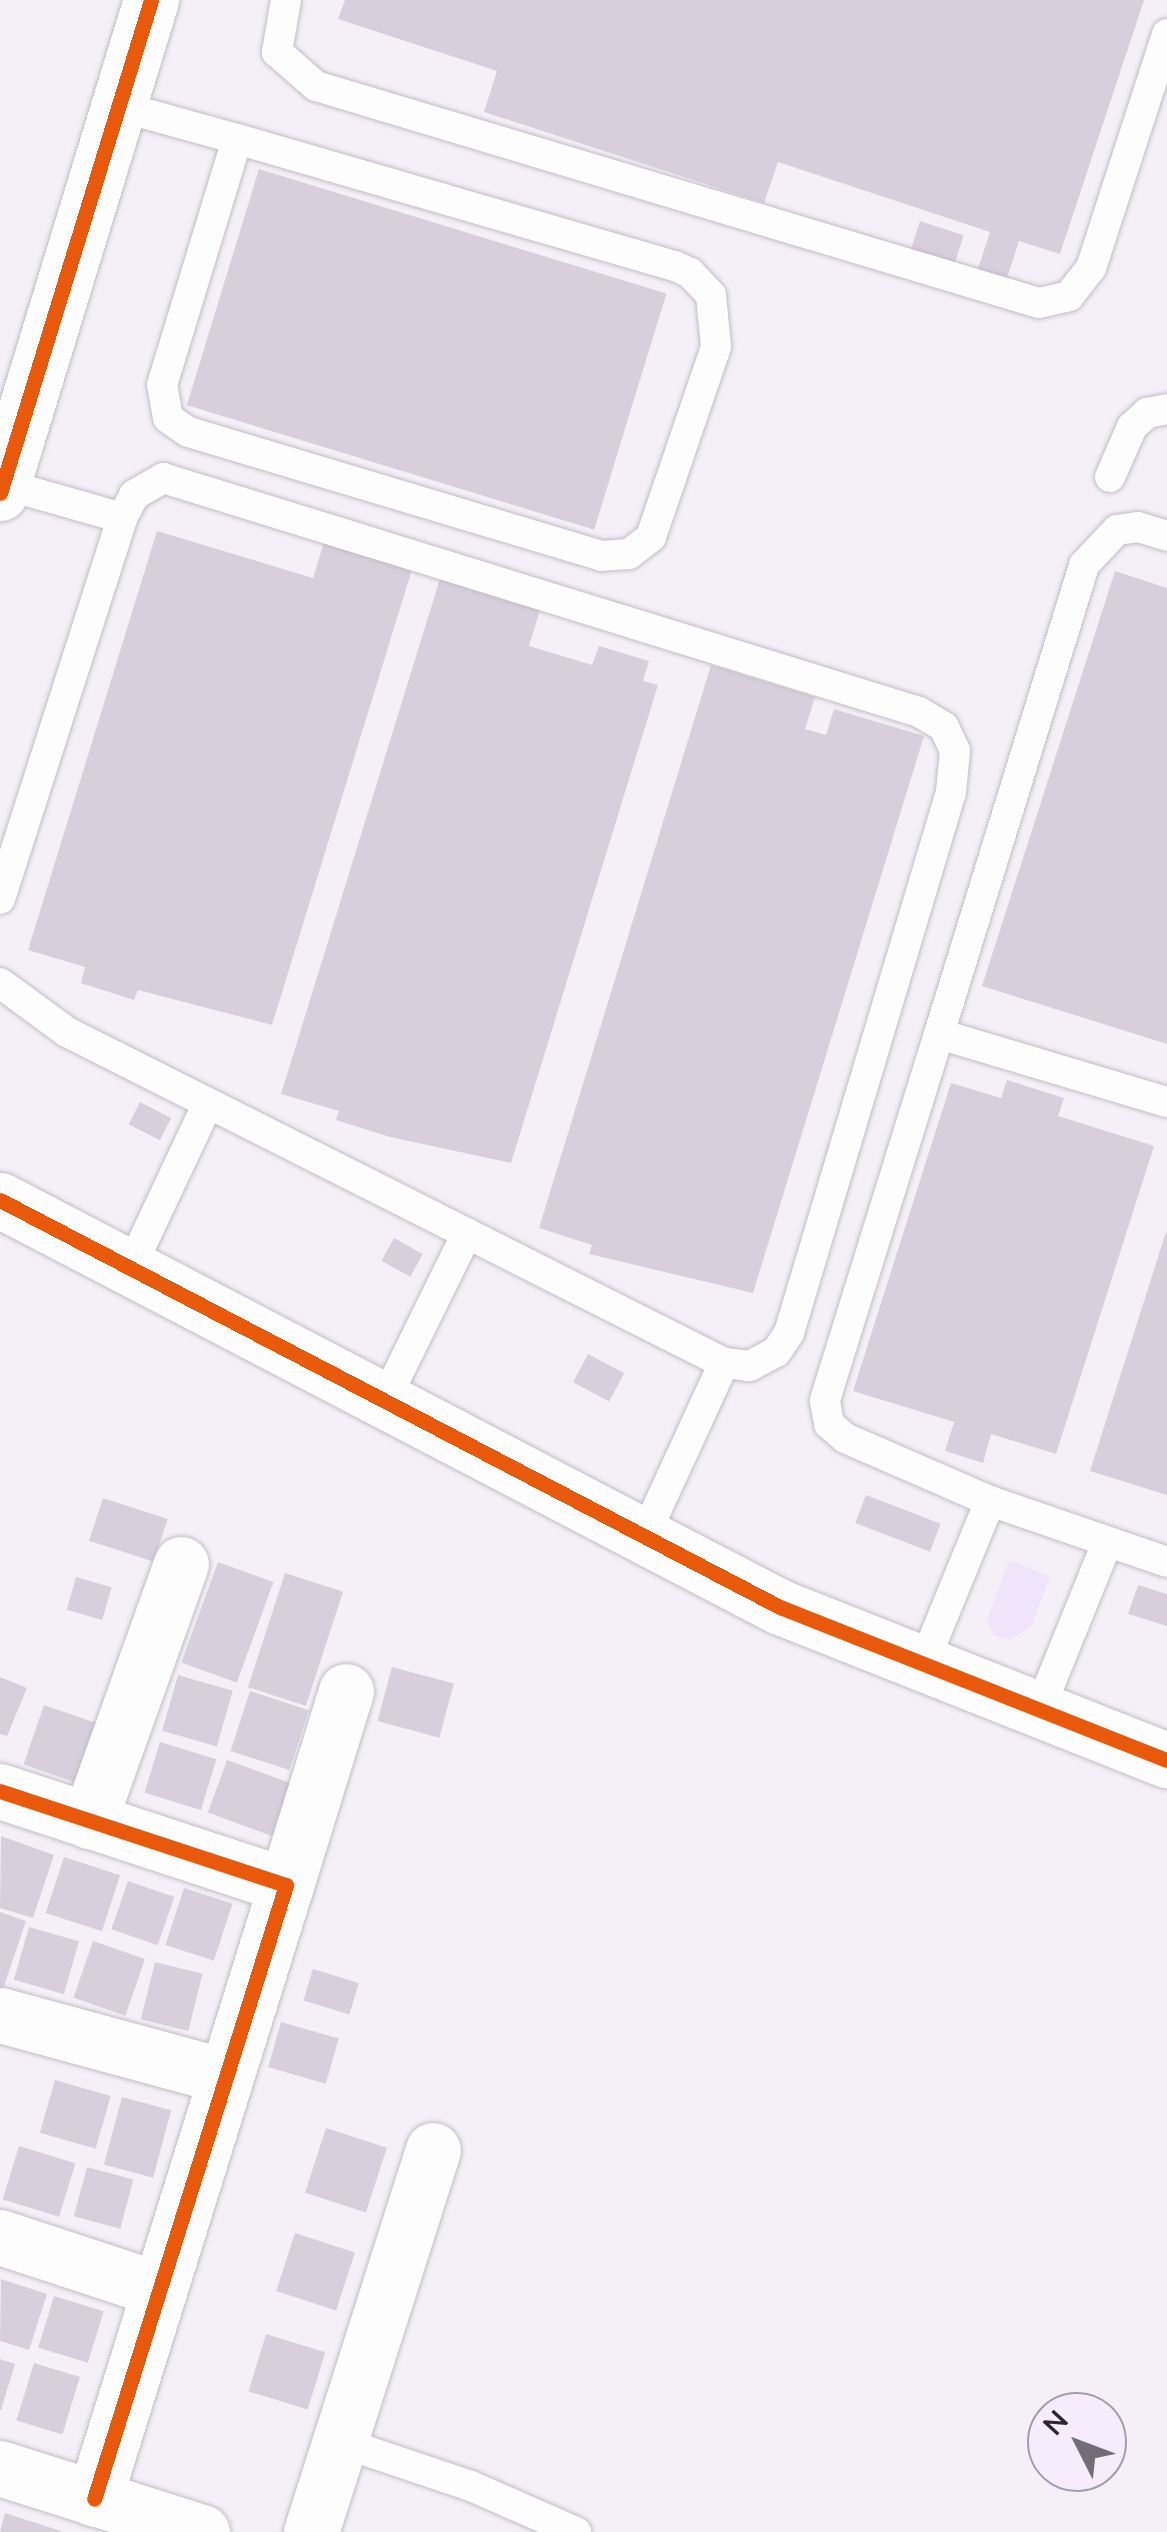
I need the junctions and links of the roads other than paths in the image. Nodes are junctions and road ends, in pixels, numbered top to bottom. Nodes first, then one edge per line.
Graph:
1 (151, 0) edge
2 (286, 0) edge
3 (1167, 34) edge
4 (118, 106) junction
5 (238, 139) junction
6 (1167, 409) edge
7 (1110, 476) dead end
8 (2, 488) edge
9 (122, 518) junction
10 (1167, 536) edge
11 (0, 899) edge
12 (0, 983) edge
13 (939, 1034) junction
14 (1167, 1102) edge
15 (208, 1103) junction
16 (0, 1200) edge
17 (467, 1234) junction
18 (130, 1269) junction
19 (724, 1363) junction
20 (384, 1402) junction
21 (990, 1501) junction
22 (643, 1539) junction
23 (1108, 1543) junction
24 (1167, 1562) edge
25 (181, 1564) dead end
26 (922, 1667) junction
27 (346, 1691) dead end
28 (1038, 1713) junction
29 (1167, 1760) edge
30 (0, 1791) edge
31 (89, 1821) junction
32 (286, 1885) junction
33 (0, 2015) edge
34 (224, 2076) junction
35 (433, 2150) dead end
36 (0, 2237) edge
37 (155, 2288) junction
38 (340, 2442) junction
39 (0, 2468) edge
40 (94, 2499) junction
41 (202, 2532) edge
42 (311, 2532) edge
43 (576, 2532) edge

1 - 4 street
2 - 3 lane
4 - 5 lane
4 - 8 street
5 - 5 lane
6 - 7 lane
8 - 9 lane
9 - 11 lane
9 - 19 lane
10 - 13 lane
12 - 15 lane
13 - 14 lane
13 - 21 lane
15 - 17 lane
15 - 18 lane
16 - 18 street
17 - 19 lane
17 - 20 lane
18 - 20 street
19 - 22 lane
20 - 22 street
21 - 23 lane
21 - 26 lane
22 - 26 street
23 - 24 lane
23 - 28 lane
25 - 31 street
26 - 28 street
27 - 32 street
28 - 29 street
30 - 31 street
31 - 32 street
32 - 34 street
33 - 34 street
34 - 37 street
35 - 38 street
36 - 37 street
37 - 40 street
38 - 42 street
38 - 43 lane
39 - 40 street
40 - 41 street

